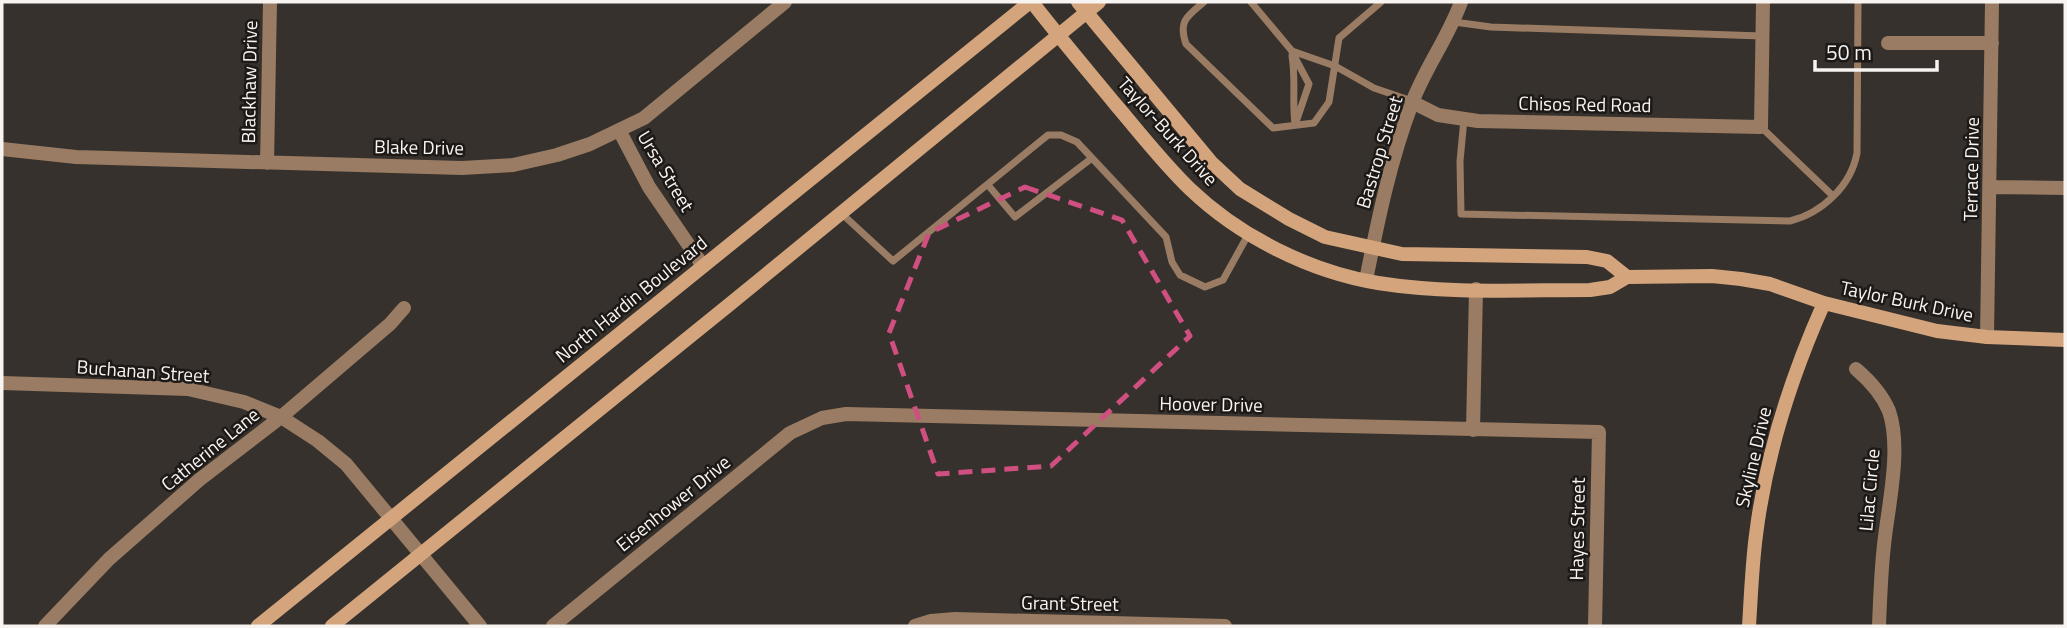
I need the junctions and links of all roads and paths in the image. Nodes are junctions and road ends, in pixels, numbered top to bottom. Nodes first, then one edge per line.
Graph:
1 (270, 2) edge
2 (785, 2) edge
3 (1031, 2) edge
4 (1099, 2) edge
5 (1204, 2) edge
6 (1251, 2) edge
7 (1381, 2) edge
8 (1461, 2) edge
9 (1763, 2) edge
10 (1858, 2) edge
11 (1992, 2) edge
12 (1082, 7) edge
13 (1454, 22) junction
14 (1058, 36) junction
15 (1762, 36) junction
16 (1888, 43) dead end
17 (1992, 43) junction
18 (1292, 51) junction
19 (1335, 66) junction
20 (1412, 102) junction
21 (1465, 119) junction
22 (1295, 125) junction
23 (1761, 127) junction
24 (619, 130) junction
25 (2, 149) edge
26 (1092, 158) junction
27 (268, 163) junction
28 (988, 184) junction
29 (1991, 187) junction
30 (2065, 188) edge
31 (1832, 195) junction
32 (841, 213) junction
33 (1249, 233) junction
34 (1372, 249) junction
35 (704, 266) junction
36 (1627, 277) junction
37 (1366, 280) junction
38 (1476, 289) junction
39 (1824, 303) junction
40 (404, 308) dead end
41 (1987, 337) junction
42 (2065, 340) edge
43 (1856, 369) dead end
44 (2, 383) edge
45 (281, 417) junction
46 (822, 418) joint
47 (1473, 430) junction
48 (1599, 432) joint
49 (390, 517) junction
50 (421, 554) junction
51 (45, 626) edge
52 (258, 626) edge
53 (332, 626) edge
54 (480, 626) edge
55 (553, 626) edge
56 (915, 626) edge
57 (1225, 626) edge
58 (1595, 626) edge
59 (1749, 626) edge
60 (1879, 626) edge

1 - 27 street, Blackhaw Drive
2 - 24 street, Blake Drive
3 - 14 street, Taylor-Burk Drive
3 - 35 street, North Hardin Boulevard
4 - 12 street
5 - 22 lane
6 - 18 lane
7 - 19 lane
8 - 13 street, Bastrop Street
9 - 15 street
10 - 31 lane
11 - 17 street, Terrace Drive
12 - 14 street
12 - 34 street, Taylor-Burk Drive
13 - 15 lane
13 - 20 street, Bastrop Street
14 - 32 street
14 - 33 street, Taylor-Burk Drive
15 - 23 street
16 - 17 street
17 - 29 street, Terrace Drive
18 - 19 lane
18 - 22 lane
18 - 22 lane
19 - 20 lane
19 - 22 lane
20 - 21 street, Chisos Red Road
20 - 34 street, Bastrop Street
21 - 23 street, Chisos Red Road
21 - 31 lane
23 - 31 lane
24 - 27 street, Blake Drive
24 - 35 street, Ursa Street
25 - 27 street, Blake Drive
26 - 28 lane
26 - 28 lane
26 - 33 lane
28 - 32 lane
29 - 30 street
29 - 41 street, Terrace Drive
32 - 50 street
33 - 37 street, Taylor-Burk Drive
34 - 36 street, Taylor-Burk Drive
34 - 37 street, Bastrop Street
35 - 49 street, North Hardin Boulevard
36 - 38 street, Taylor-Burk Drive
36 - 39 street, Taylor-Burk Drive
37 - 38 street, Taylor-Burk Drive
38 - 47 street
39 - 41 street, Taylor Burk Drive
39 - 59 street, Skyline Drive
40 - 45 street, Catherine Lane
41 - 42 street, Taylor Burk Drive
43 - 60 street, Lilac Circle
44 - 45 street, Buchanan Street
45 - 49 street, Buchanan Street
45 - 51 street, Catherine Lane
46 - 47 street, Hoover Drive
46 - 55 street, Eisenhower Drive
47 - 48 street, Hoover Drive
48 - 58 street, Hayes Street
49 - 50 street, Buchanan Street
49 - 52 street, North Hardin Boulevard
50 - 53 street
50 - 54 street, Buchanan Street
56 - 57 street, Grant Street

